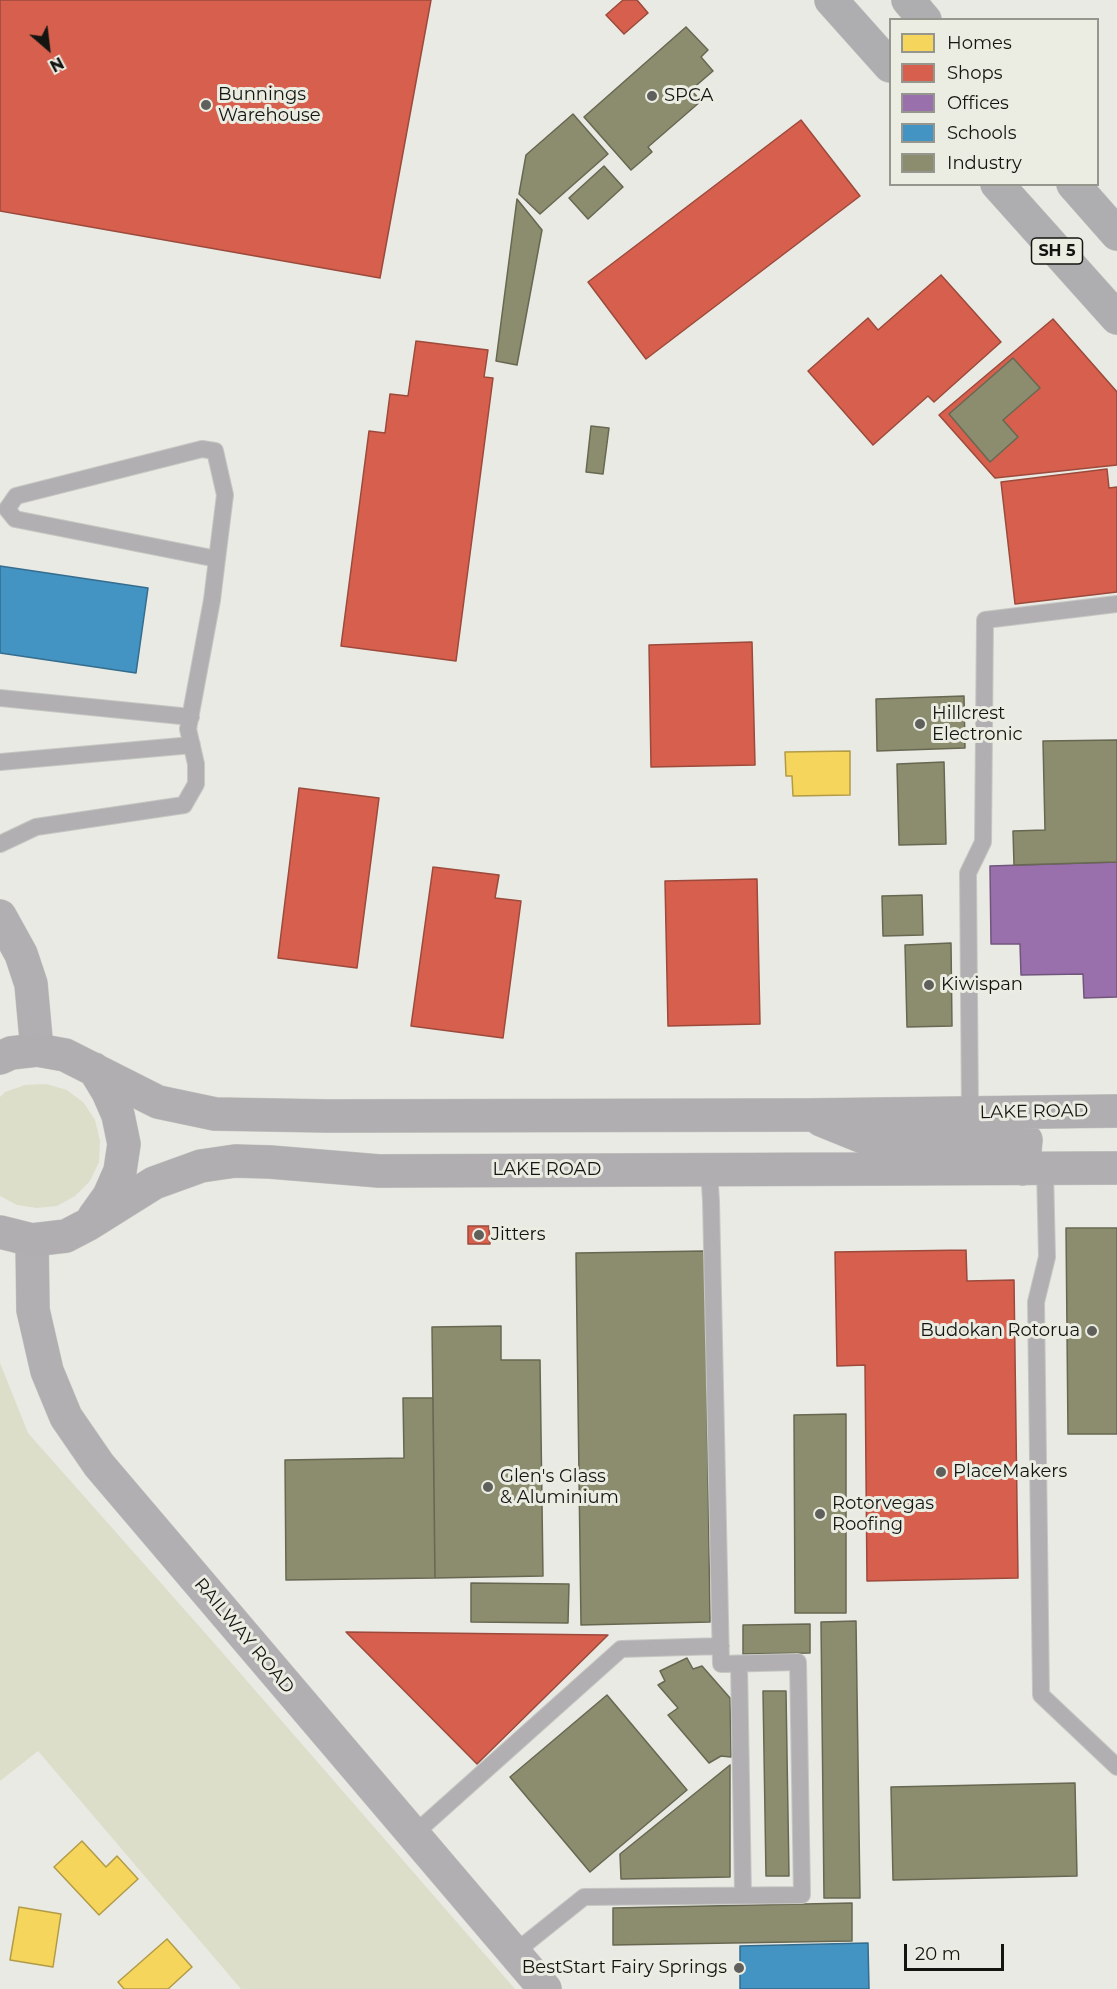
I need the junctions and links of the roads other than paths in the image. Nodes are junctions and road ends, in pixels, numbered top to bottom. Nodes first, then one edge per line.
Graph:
1 (831, 0) edge
2 (908, 0) edge
3 (923, 18) edge
4 (889, 64) edge
5 (999, 186) edge
6 (1075, 186) edge
7 (1117, 234) edge
8 (1117, 318) edge
9 (217, 559) junction
10 (1117, 604) edge
11 (0, 698) edge
12 (191, 717) junction
13 (192, 745) junction
14 (0, 762) edge
15 (0, 844) edge
16 (0, 916) edge
17 (37, 1050) junction
18 (0, 1058) edge
19 (94, 1069) junction
20 (1117, 1111) edge
21 (970, 1112) junction
22 (808, 1115) junction
23 (1117, 1168) edge
24 (1034, 1169) junction
25 (708, 1170) junction
26 (87, 1226) junction
27 (0, 1232) edge
28 (32, 1240) junction
29 (721, 1646) junction
30 (739, 1664) junction
31 (1117, 1767) edge
32 (413, 1835) junction
33 (743, 1896) junction
34 (514, 1953) junction
35 (545, 1989) edge

1 - 4 highway
2 - 3 highway
5 - 8 highway, SH 5
6 - 7 highway
9 - 9 lane
9 - 12 lane
10 - 21 lane
11 - 12 lane
12 - 13 lane
13 - 14 lane
13 - 15 lane
16 - 17 street
17 - 18 main road, LAKE ROAD
17 - 19 main road, LAKE ROAD
19 - 22 main road, LAKE ROAD
19 - 26 main road
20 - 21 main road, LAKE ROAD
21 - 22 main road, LAKE ROAD
22 - 24 main road, LAKE ROAD
23 - 24 main road, LAKE ROAD
24 - 25 main road, LAKE ROAD
24 - 31 lane
25 - 26 main road, LAKE ROAD
25 - 29 lane
26 - 28 main road, LAKE ROAD
27 - 28 main road
28 - 32 street, RAILWAY ROAD
29 - 30 lane
29 - 32 lane
30 - 33 lane
30 - 33 lane
32 - 34 street, RAILWAY ROAD
33 - 34 lane
34 - 35 street, RAILWAY ROAD

